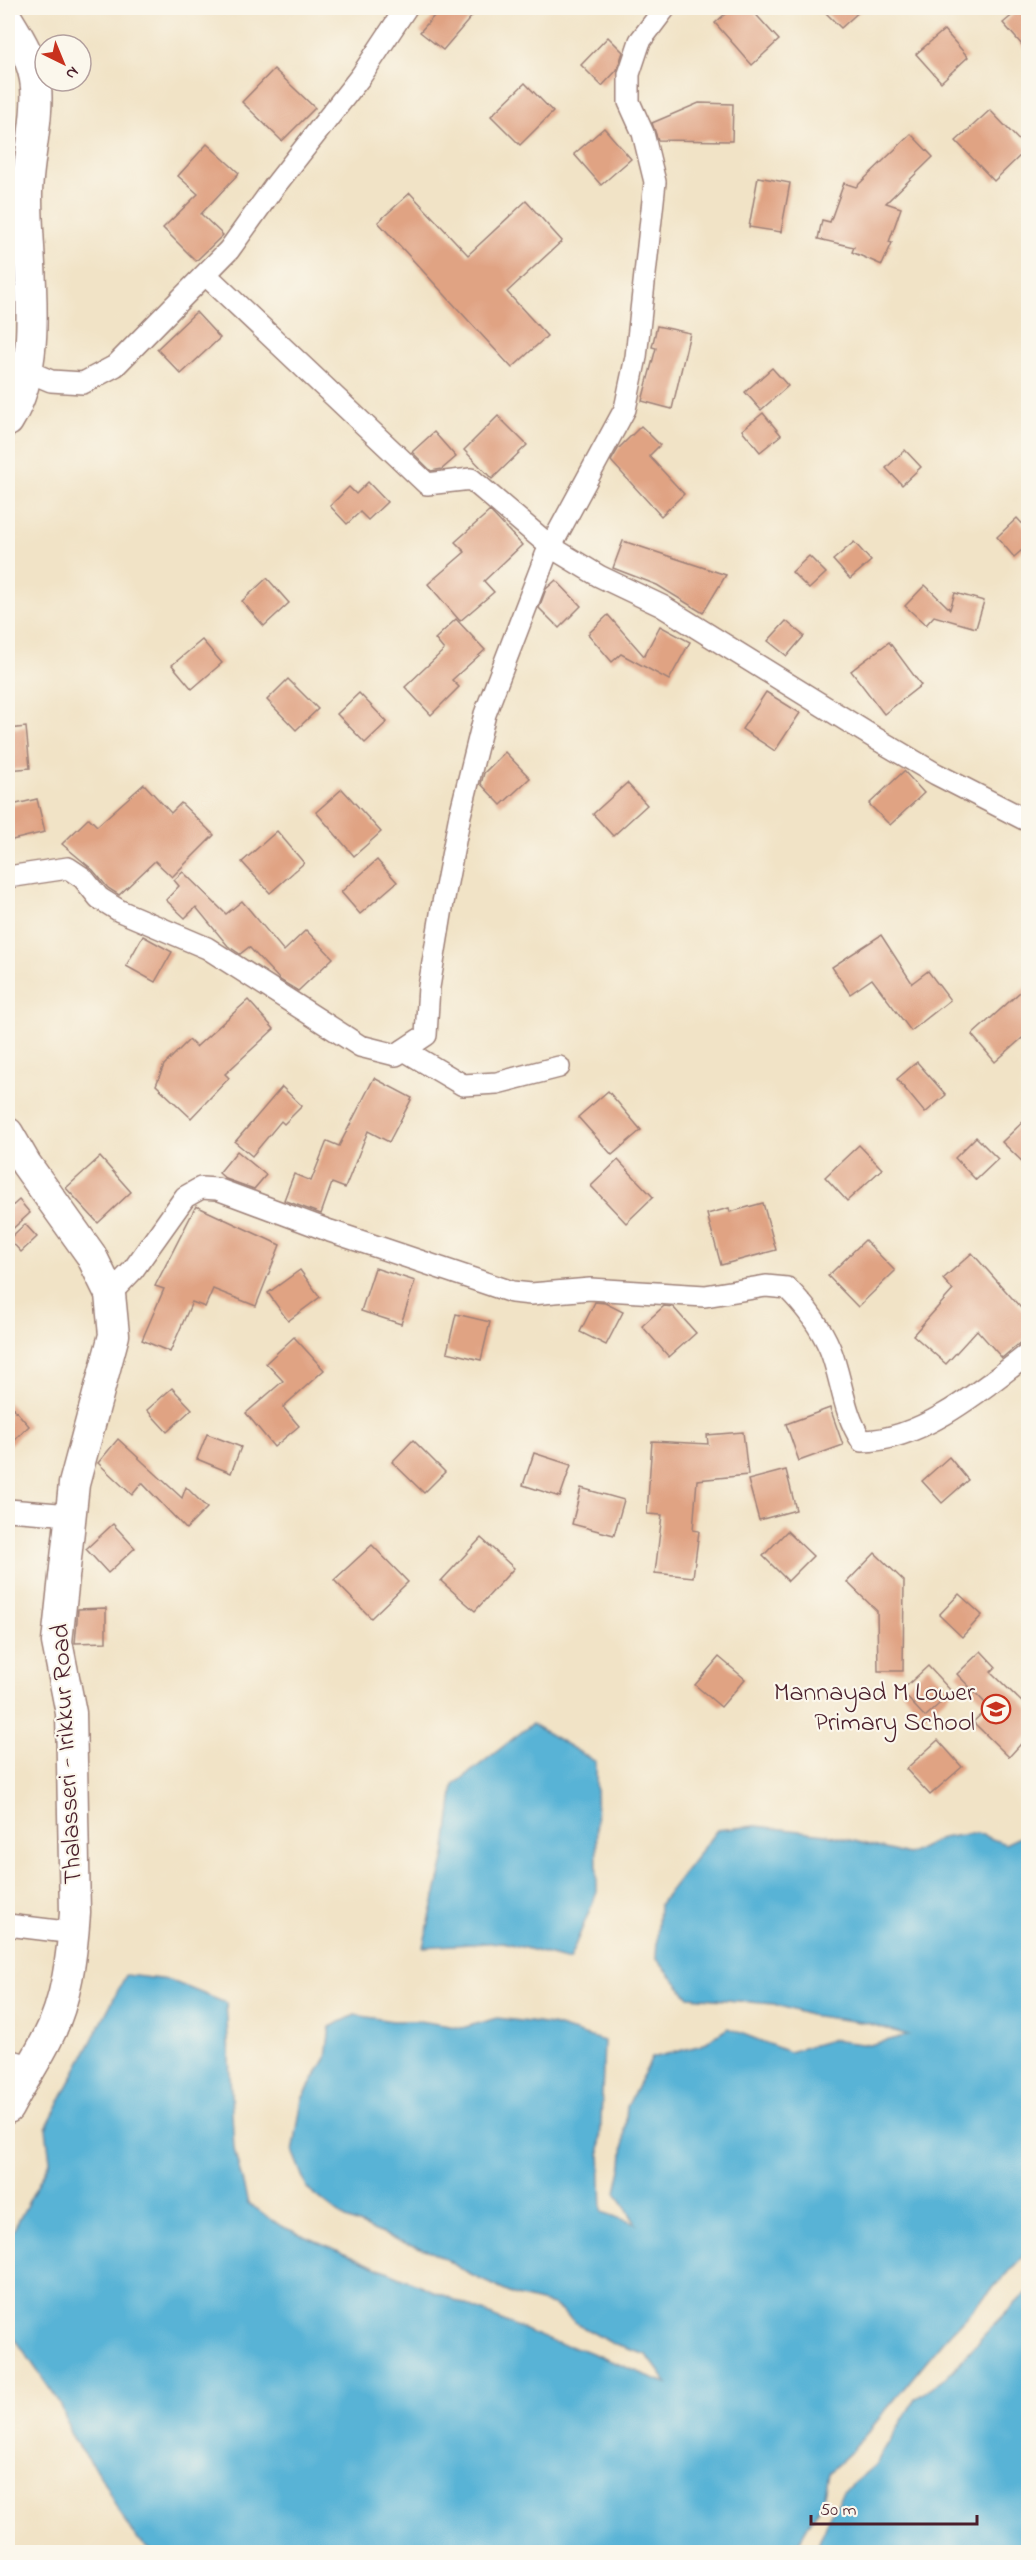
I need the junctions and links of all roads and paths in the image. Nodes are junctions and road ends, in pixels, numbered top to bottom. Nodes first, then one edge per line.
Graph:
1 (406, 8) edge
2 (665, 8) edge
3 (8, 20) edge
4 (206, 275) junction
5 (27, 371) junction
6 (8, 397) edge
7 (8, 421) edge
8 (551, 546) junction
9 (1029, 821) edge
10 (8, 877) edge
11 (404, 1050) junction
12 (559, 1067) dead end
13 (8, 1133) edge
14 (110, 1294) junction
15 (1029, 1354) edge
16 (8, 1510) edge
17 (71, 1515) junction
18 (8, 1925) edge
19 (74, 1934) junction
20 (19, 2063) edge
21 (8, 2108) edge

1 - 4 street
2 - 8 street
3 - 5 main road
4 - 5 street
4 - 8 street
5 - 6 main road
5 - 7 main road
8 - 9 street
8 - 11 street
10 - 11 street
11 - 12 street
13 - 14 main road, Thalasseri - Irikkur Road
14 - 15 street
14 - 17 main road, Thalasseri - Irikkur Road
16 - 17 street
17 - 19 main road, Thalasseri - Irikkur Road
18 - 19 street
19 - 20 main road, Thalasseri - Irikkur Road
20 - 21 main road, Thalasseri - Irikkur Road

